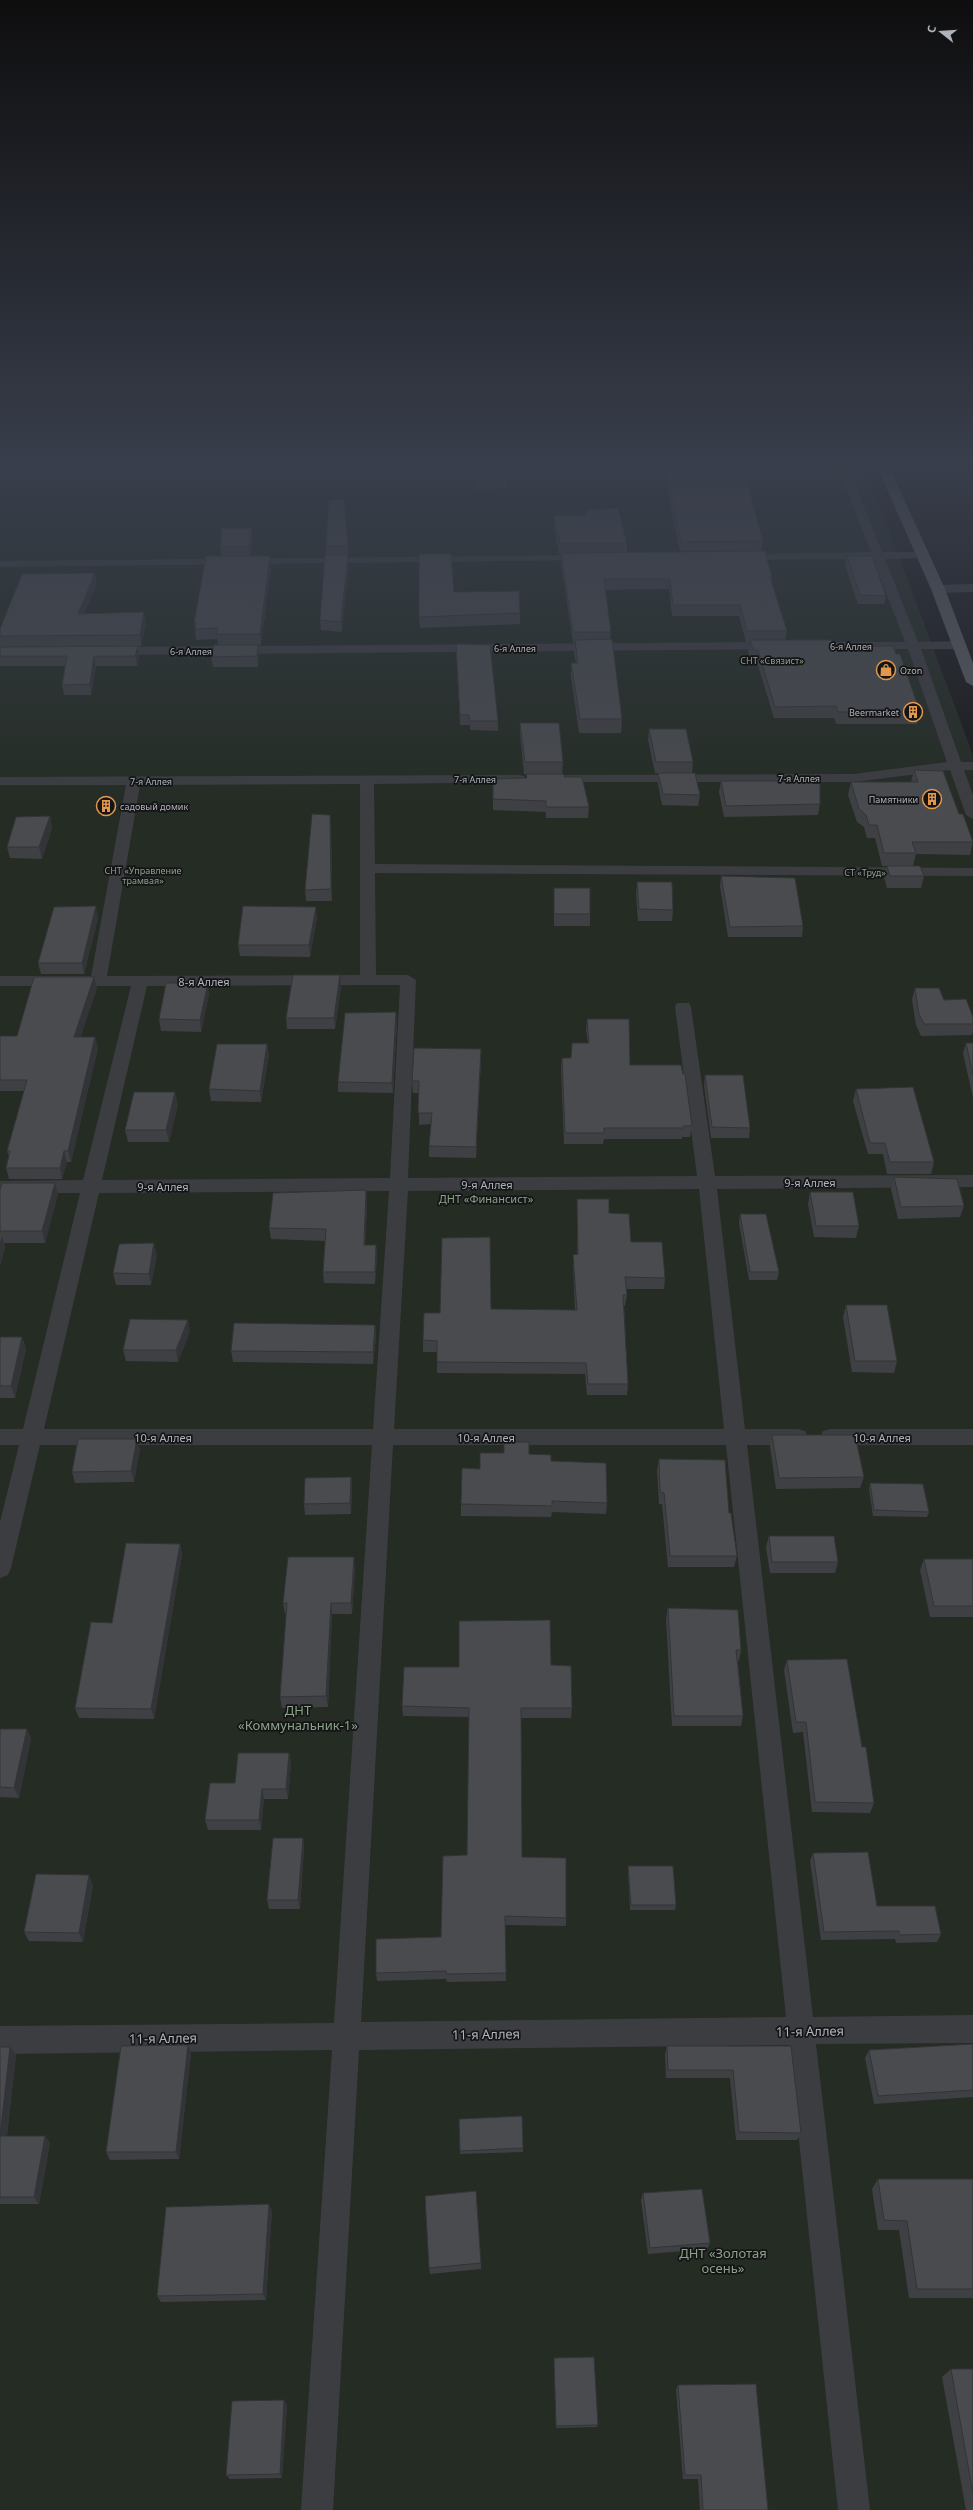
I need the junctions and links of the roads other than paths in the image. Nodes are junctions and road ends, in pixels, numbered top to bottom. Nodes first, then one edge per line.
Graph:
1 (887, 579) edge
2 (934, 579) edge
3 (973, 588) edge
4 (938, 589) junction
5 (913, 645) junction
6 (959, 645) junction
7 (103, 652) edge
8 (973, 682) edge
9 (957, 766) junction
10 (973, 766) edge
11 (367, 780) junction
12 (0, 781) edge
13 (134, 781) junction
14 (973, 815) edge
15 (367, 868) junction
16 (973, 872) edge
17 (368, 980) junction
18 (0, 981) edge
19 (98, 981) junction
20 (140, 981) junction
21 (683, 1007) dead end
22 (973, 1181) edge
23 (707, 1182) junction
24 (399, 1184) junction
25 (91, 1186) junction
26 (0, 1187) edge
27 (735, 1436) junction
28 (0, 1437) edge
29 (31, 1437) junction
30 (384, 1437) junction
31 (973, 1437) edge
32 (0, 1568) edge
33 (973, 2029) edge
34 (801, 2031) junction
35 (346, 2036) junction
36 (0, 2040) edge
37 (317, 2510) edge
38 (854, 2510) edge

1 - 5 lane
2 - 4 main road
3 - 4 street
4 - 6 main road
5 - 6 lane, 6-я Аллея
5 - 7 lane, 6-я Аллея
5 - 9 lane
6 - 8 main road
9 - 10 lane, 7-я Аллея
9 - 11 lane, 7-я Аллея
9 - 14 lane
11 - 13 lane, 7-я Аллея
11 - 15 lane
12 - 13 lane, 7-я Аллея
13 - 19 lane
15 - 16 lane
15 - 17 lane
17 - 20 lane, 8-я Аллея
17 - 24 lane, 8-я Аллея
18 - 19 lane, 8-я Аллея
19 - 20 lane, 8-я Аллея
20 - 25 lane
21 - 23 lane
22 - 23 lane, 9-я Аллея
23 - 24 lane, 9-я Аллея
23 - 27 lane
24 - 25 lane, 9-я Аллея
24 - 30 lane
25 - 26 lane, 9-я Аллея
25 - 29 lane
27 - 30 lane, 10-я Аллея
27 - 31 lane, 10-я Аллея
27 - 34 lane
28 - 29 lane, 10-я Аллея
29 - 30 lane, 10-я Аллея
29 - 32 lane
30 - 35 lane
33 - 34 lane, 11-я Аллея
34 - 35 lane, 11-я Аллея
34 - 38 lane
35 - 36 lane, 11-я Аллея
35 - 37 lane

